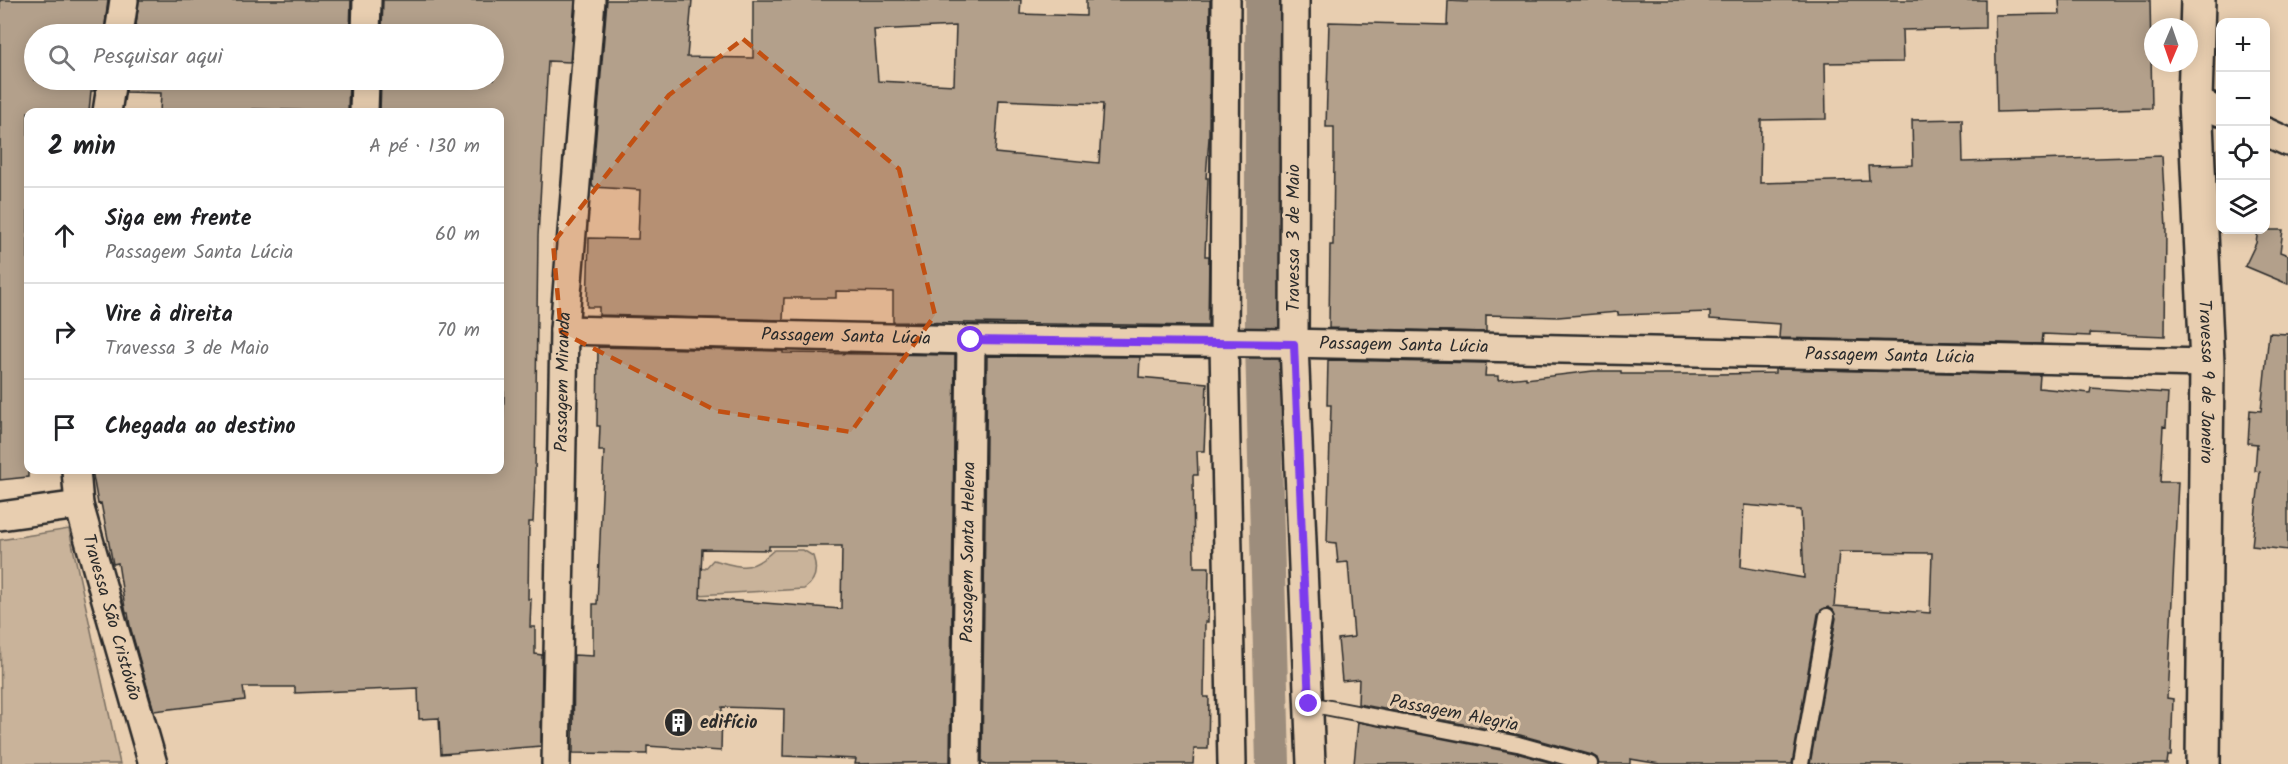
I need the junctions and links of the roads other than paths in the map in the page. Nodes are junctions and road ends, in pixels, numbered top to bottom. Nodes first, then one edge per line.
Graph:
1 (124, 0) edge
2 (367, 0) edge
3 (591, 0) edge
4 (1226, 0) edge
5 (1295, 0) edge
6 (2198, 0) edge
7 (120, 24) edge
8 (366, 24) edge
9 (110, 90) edge
10 (365, 90) edge
11 (2208, 107) edge
12 (108, 108) edge
13 (364, 108) edge
14 (2270, 134) edge
15 (2288, 142) edge
16 (564, 330) junction
17 (971, 340) junction
18 (1228, 343) junction
19 (1290, 343) junction
20 (2207, 363) junction
21 (76, 474) edge
22 (79, 505) junction
23 (0, 516) edge
24 (1827, 616) dead end
25 (1309, 704) junction
26 (153, 764) edge
27 (555, 764) edge
28 (563, 764) edge
29 (966, 764) edge
30 (1232, 764) edge
31 (1311, 764) edge
32 (1590, 764) edge
33 (1801, 764) edge
34 (2203, 764) edge

1 - 7 street
2 - 8 street
3 - 16 street, Passagem Miranda
4 - 18 street
5 - 19 street, Travessa 3 de Maio
6 - 11 street, Travessa 9 de Janeiro
9 - 12 street
10 - 13 street
11 - 20 street, Travessa 9 de Janeiro
14 - 15 street
16 - 17 street, Passagem Santa Lúcia
16 - 27 street, Passagem Miranda
17 - 18 street, Passagem Santa Lúcia
17 - 29 street, Passagem Santa Helena
18 - 19 street, Passagem Santa Lúcia
18 - 30 street
19 - 20 street, Passagem Santa Lúcia
19 - 25 street, Travessa 3 de Maio
20 - 34 street, Travessa 9 de Janeiro
21 - 22 street, Travessa São Cristóvão
22 - 23 street
22 - 26 street, Travessa São Cristóvão
24 - 33 lane
25 - 31 street, Travessa 3 de Maio
25 - 32 lane, Passagem Alegria
27 - 28 street

